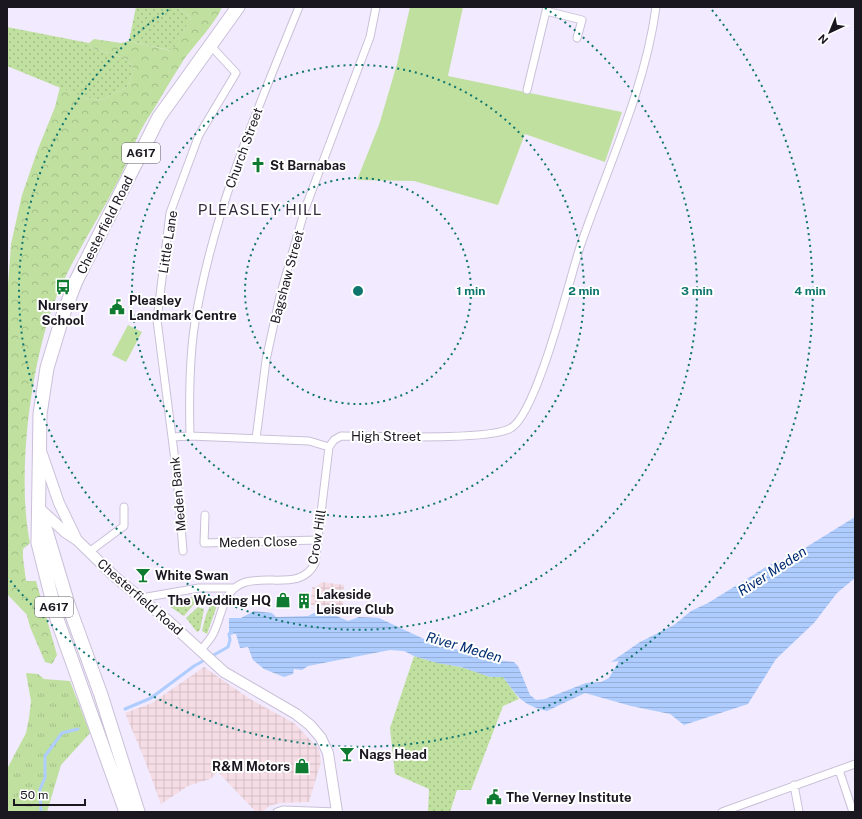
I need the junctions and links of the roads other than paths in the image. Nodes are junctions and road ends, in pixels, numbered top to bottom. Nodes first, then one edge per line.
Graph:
1 (238, 7) edge
2 (300, 7) edge
3 (376, 7) edge
4 (656, 7) edge
5 (546, 9) edge
6 (577, 38) dead end
7 (211, 46) junction
8 (527, 90) dead end
9 (190, 436) junction
10 (172, 437) junction
11 (256, 438) junction
12 (39, 445) junction
13 (329, 447) junction
14 (124, 507) dead end
15 (39, 508) junction
16 (205, 515) dead end
17 (77, 540) junction
18 (317, 540) junction
19 (183, 551) dead end
20 (89, 552) junction
21 (234, 588) junction
22 (144, 601) junction
23 (201, 652) junction
24 (855, 764) edge
25 (839, 770) junction
26 (794, 785) junction
27 (126, 812) edge
28 (138, 812) edge
29 (277, 812) edge
30 (337, 812) edge
31 (722, 812) edge
32 (799, 812) edge
33 (853, 812) edge

1 - 7 highway, Chesterfield Road / A617
2 - 9 street, Church Street
3 - 11 street, Bagshaw Street
4 - 13 street, High Street
5 - 6 street
5 - 8 street
7 - 10 street, Little Lane
7 - 12 highway, Chesterfield Road / A617
9 - 10 street
9 - 11 street
10 - 19 street, Meden Bank
11 - 13 street
12 - 15 highway, Chesterfield Road / A617
12 - 17 street, Chesterfield Road
13 - 18 street, Crow Hill
14 - 20 street
15 - 17 street, Chesterfield Road
15 - 27 highway, A617
15 - 28 highway, A617
16 - 18 street, Meden Close
17 - 20 street, Chesterfield Road
18 - 21 street, Crow Hill
20 - 22 street, Chesterfield Road
21 - 22 street
21 - 23 street
22 - 23 street, Chesterfield Road
23 - 30 street, Chesterfield Road
24 - 25 street
25 - 26 street
25 - 33 street
26 - 31 street
26 - 32 street
29 - 30 street

